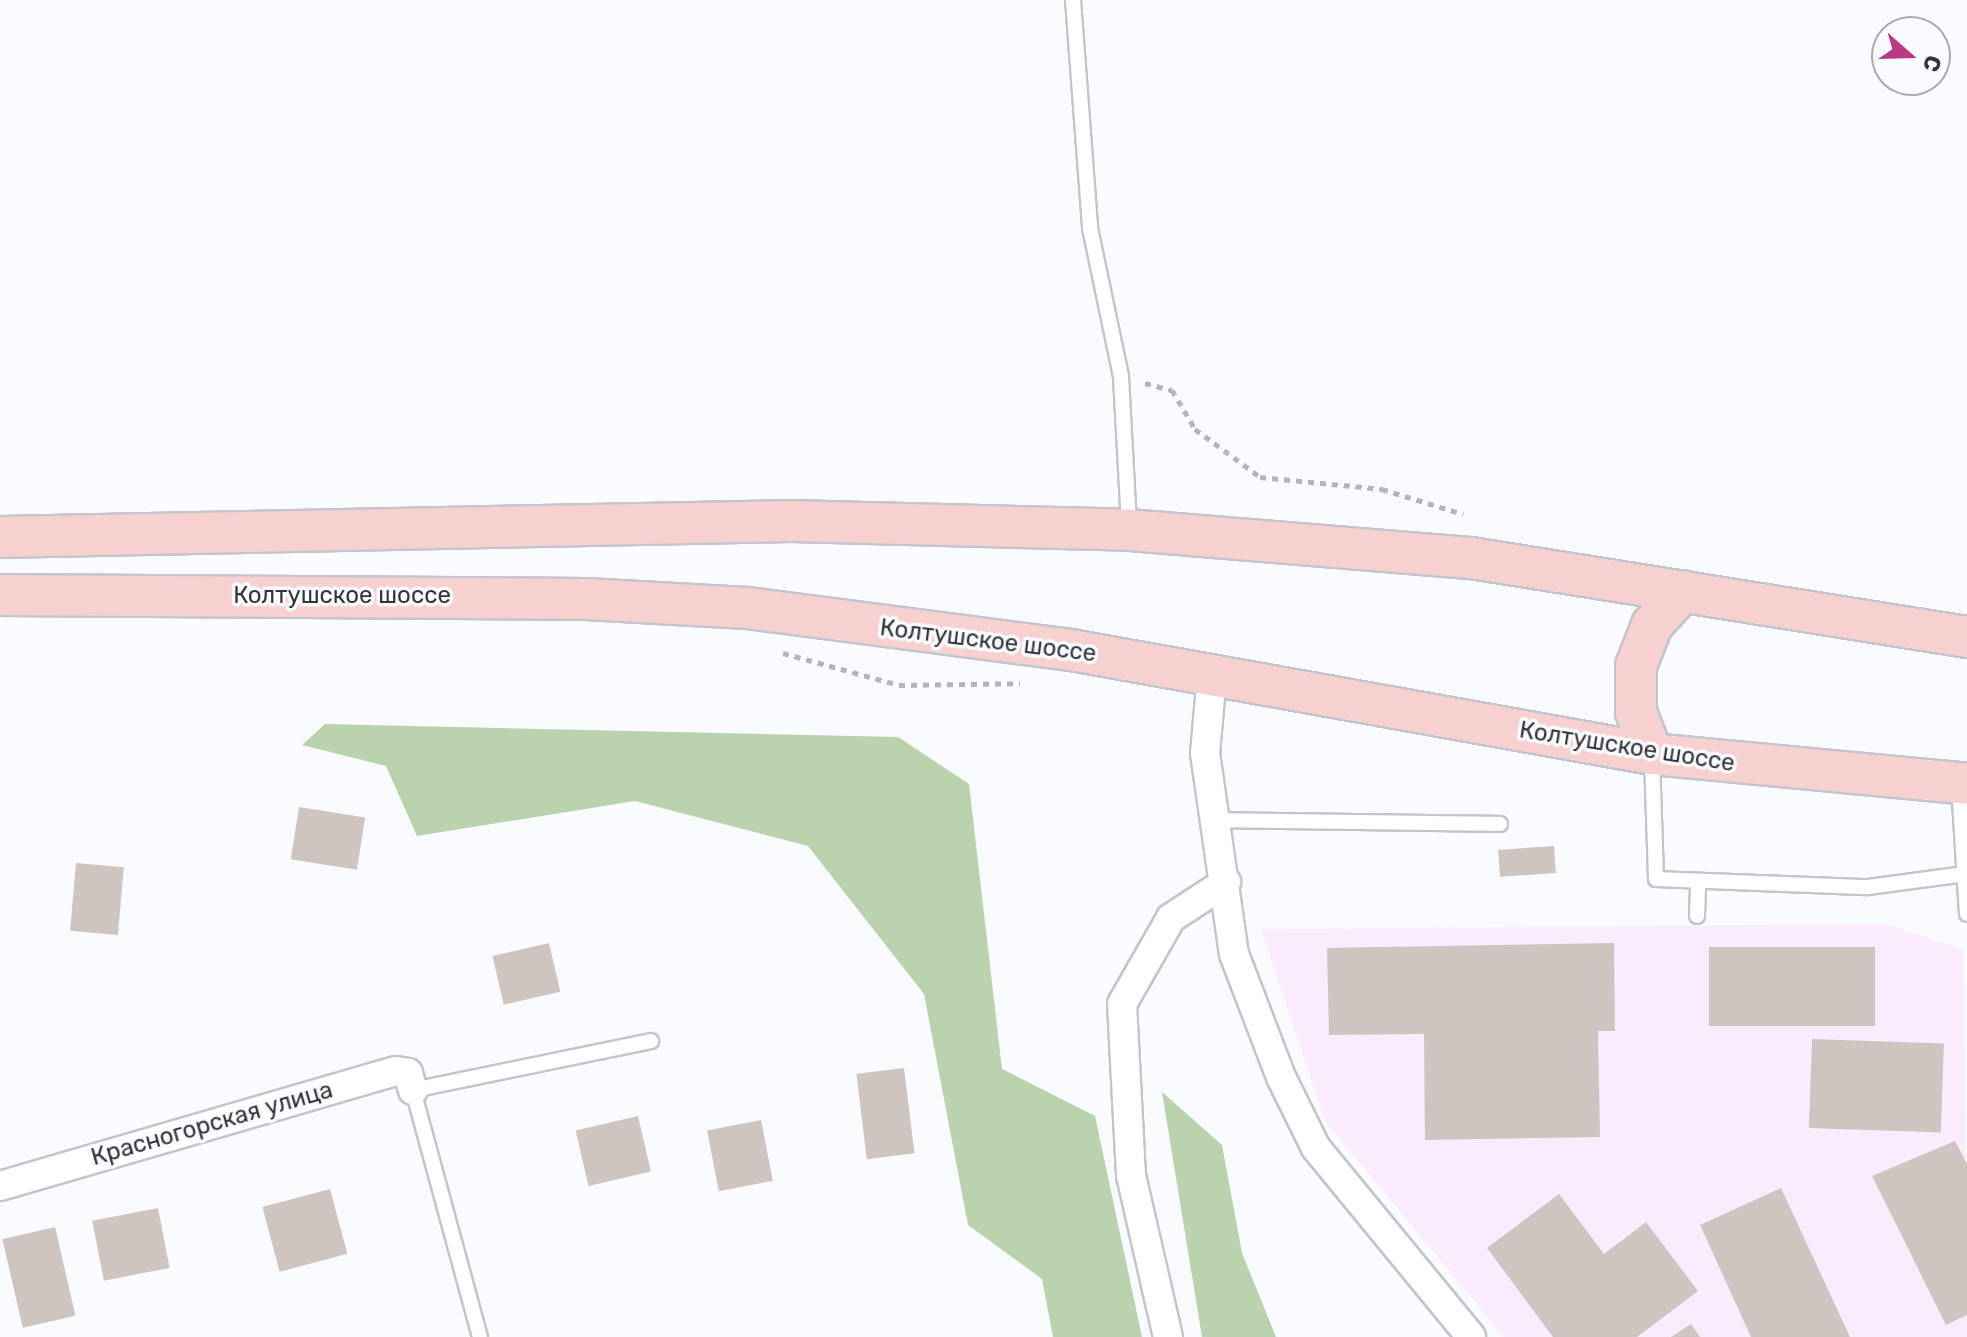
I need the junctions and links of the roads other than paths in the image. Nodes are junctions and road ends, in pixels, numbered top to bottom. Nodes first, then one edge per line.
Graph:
1 (1073, 0) edge
2 (1129, 530) junction
3 (0, 537) edge
4 (1683, 591) junction
5 (0, 595) edge
6 (1967, 637) edge
7 (1212, 675) junction
8 (1652, 754) junction
9 (1963, 784) edge
10 (1213, 820) junction
11 (1500, 824) dead end
12 (1965, 874) junction
13 (1698, 881) junction
14 (1226, 882) junction
15 (1967, 914) edge
16 (1697, 916) dead end
17 (651, 1041) dead end
18 (413, 1090) junction
19 (0, 1186) edge
20 (480, 1337) edge
21 (1168, 1337) edge
22 (1471, 1337) edge

1 - 2 lane
2 - 3 main road
2 - 4 main road
4 - 6 main road
4 - 8 main road
5 - 7 main road, Колтушское шоссе
7 - 8 main road, Колтушское шоссе
7 - 10 street
8 - 9 main road, Колтушское шоссе
8 - 13 lane
9 - 12 lane
10 - 11 lane
10 - 14 street
12 - 13 lane
12 - 15 lane
13 - 16 lane
14 - 21 street
14 - 22 street
17 - 18 lane
18 - 19 street, Красногорская улица
18 - 20 lane

